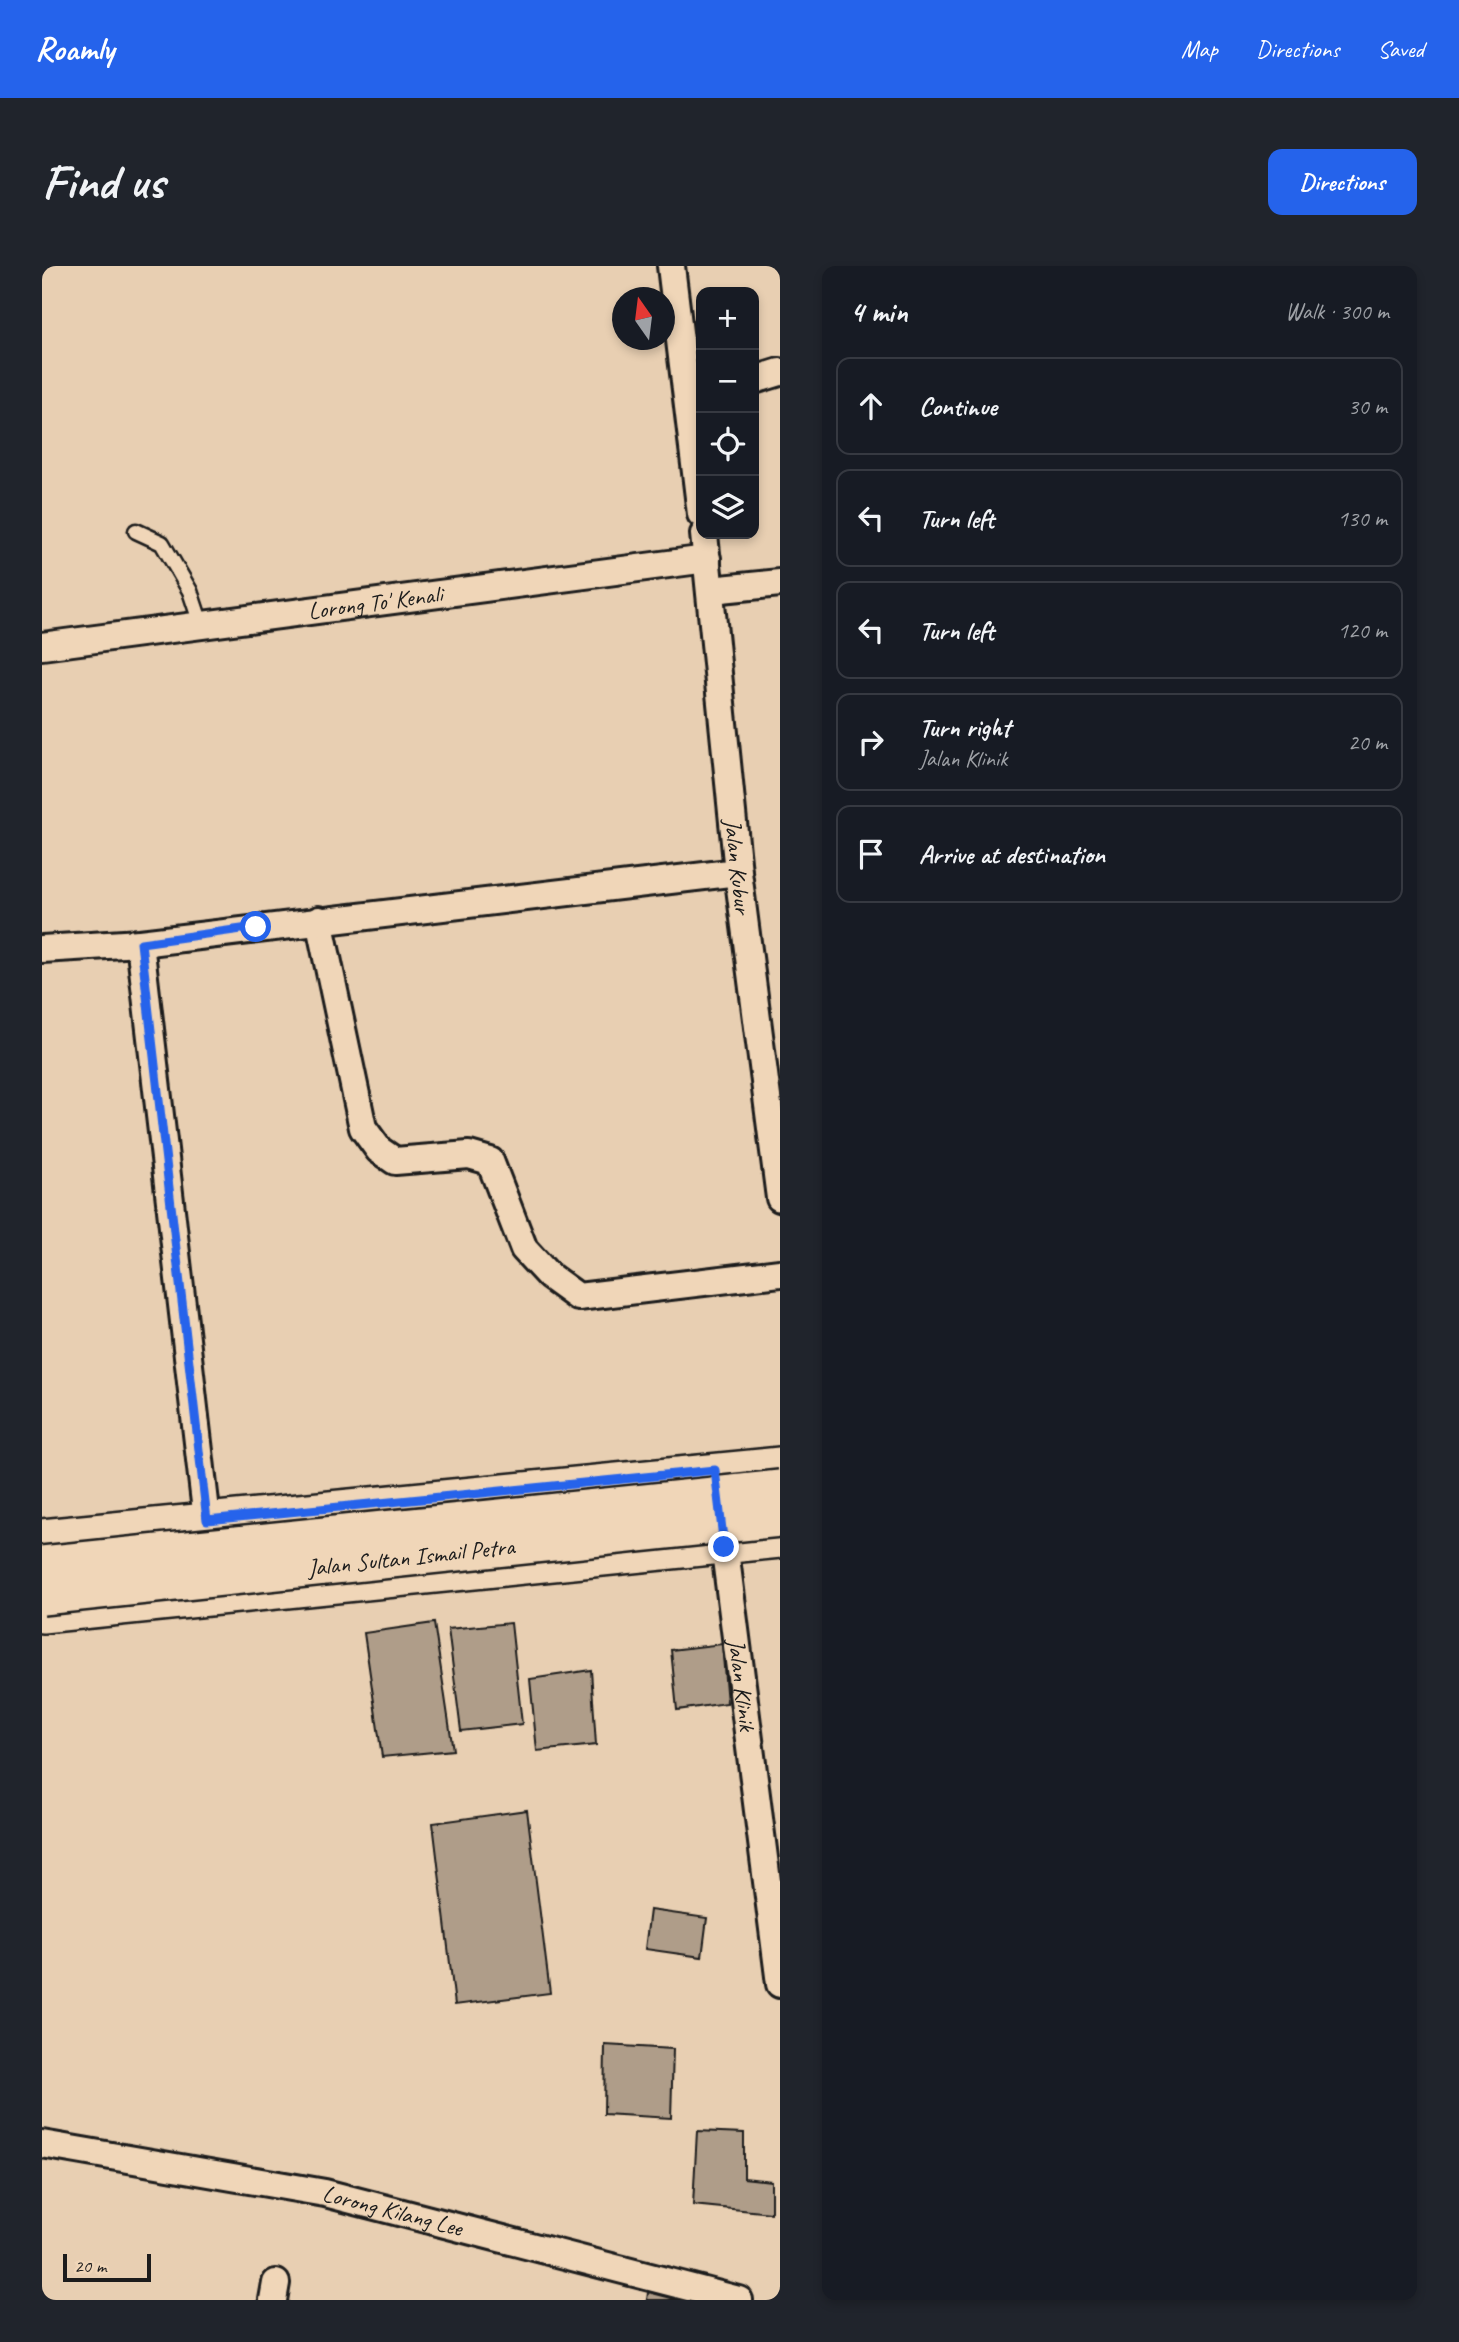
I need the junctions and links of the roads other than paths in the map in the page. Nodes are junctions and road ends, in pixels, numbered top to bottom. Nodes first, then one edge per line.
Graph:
1 (671, 266) edge
2 (780, 372) edge
3 (759, 378) edge
4 (694, 399) edge
5 (699, 476) edge
6 (136, 531) dead end
7 (706, 546) edge
8 (780, 583) edge
9 (711, 590) junction
10 (201, 624) junction
11 (42, 646) edge
12 (738, 872) junction
13 (319, 920) junction
14 (141, 943) junction
15 (42, 949) edge
16 (777, 1145) edge
17 (780, 1198) edge
18 (780, 1273) edge
19 (780, 1464) edge
20 (715, 1470) junction
21 (780, 1489) edge
22 (780, 1518) edge
23 (207, 1520) junction
24 (42, 1536) edge
25 (780, 1541) edge
26 (724, 1547) junction
27 (42, 1565) edge
28 (42, 1597) edge
29 (42, 1616) edge
30 (780, 1984) edge
31 (42, 2144) edge
32 (739, 2300) edge

1 - 4 street
2 - 3 street
4 - 5 street
6 - 10 lane
7 - 9 street, Jalan Kubur
7 - 10 street, Lorong To' Kenali
8 - 9 street
9 - 12 street, Jalan Kubur
10 - 11 street, Lorong To' Kenali
12 - 13 street
12 - 16 street, Jalan Kubur
13 - 14 street
13 - 18 street
14 - 15 street
14 - 23 street
16 - 17 street, Jalan Kubur
19 - 20 street
20 - 23 street
20 - 26 street, Jalan Klinik
21 - 27 main road, Jalan Sultan Ismail Petra, bridge
22 - 28 main road, Jalan Sultan Ismail Petra, bridge
23 - 24 street
25 - 26 street
26 - 29 street
26 - 30 street, Jalan Klinik
31 - 32 street, Lorong Kilang Lee

